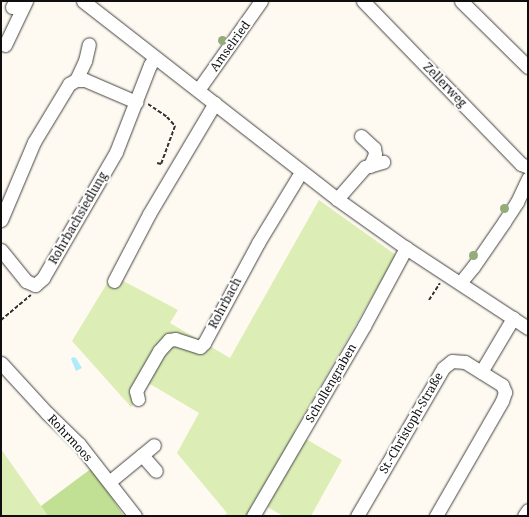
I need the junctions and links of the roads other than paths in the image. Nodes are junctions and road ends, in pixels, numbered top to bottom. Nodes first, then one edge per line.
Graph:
1 (26, 1) edge
2 (84, 1) edge
3 (261, 1) edge
4 (363, 1) edge
5 (461, 1) edge
6 (98, 5) edge
7 (89, 44) dead end
8 (5, 45) dead end
9 (155, 57) junction
10 (528, 67) edge
11 (76, 80) junction
12 (198, 90) junction
13 (137, 99) junction
14 (215, 103) junction
15 (361, 136) dead end
16 (383, 162) dead end
17 (370, 166) junction
18 (528, 167) edge
19 (301, 172) junction
20 (528, 178) edge
21 (337, 199) junction
22 (1, 220) edge
23 (406, 248) junction
24 (1, 250) edge
25 (114, 281) dead end
26 (460, 283) junction
27 (513, 318) junction
28 (528, 328) edge
29 (1, 363) edge
30 (481, 372) junction
31 (138, 399) dead end
32 (154, 445) dead end
33 (142, 455) junction
34 (156, 471) dead end
35 (109, 482) junction
36 (528, 510) edge
37 (134, 516) edge
38 (253, 516) edge
39 (357, 516) edge
40 (436, 516) edge
41 (524, 516) edge

1 - 8 street
2 - 6 street
3 - 12 street, Amselried
4 - 18 street, Zellerweg
5 - 10 street
6 - 9 street
7 - 11 street
9 - 12 street
9 - 13 street, Rohrbachsiedlung
11 - 13 street
11 - 22 street
12 - 14 street
13 - 24 street, Rohrbachsiedlung
14 - 19 street
14 - 25 street
15 - 17 street
16 - 17 street
17 - 21 street
19 - 21 street
19 - 31 street, Rohrbach
20 - 26 street
21 - 23 street
23 - 26 street
23 - 38 street, Schollengraben
26 - 27 street
27 - 28 street
27 - 30 street
29 - 35 street, Rohrmoos
30 - 39 street, St.-Christoph-Straße
30 - 40 street, St.-Christoph-Straße
32 - 33 street
33 - 34 street
33 - 35 street
35 - 37 street, Rohrmoos
36 - 41 street

